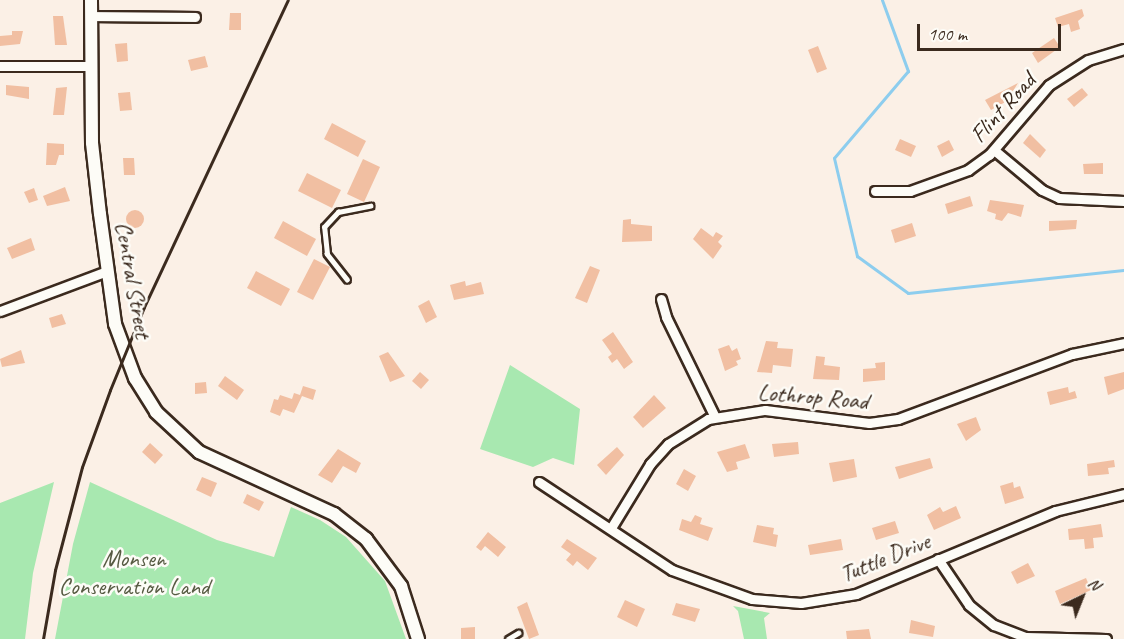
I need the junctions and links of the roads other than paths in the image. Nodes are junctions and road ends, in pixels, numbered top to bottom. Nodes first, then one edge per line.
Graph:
1 (91, 0) edge
2 (90, 16) junction
3 (195, 17) dead end
4 (1124, 49) edge
5 (0, 66) edge
6 (91, 66) junction
7 (994, 150) junction
8 (874, 191) dead end
9 (1124, 201) edge
10 (370, 206) dead end
11 (107, 271) junction
12 (347, 280) dead end
13 (661, 299) dead end
14 (0, 311) edge
15 (1124, 343) edge
16 (715, 417) junction
17 (539, 482) dead end
18 (1124, 494) edge
19 (611, 528) junction
20 (938, 559) junction
21 (518, 633) dead end
22 (418, 639) edge
23 (508, 639) edge
24 (1106, 639) edge

1 - 2 street, Central Street
2 - 3 street
2 - 6 street, Central Street
4 - 7 street, Flint Road
5 - 6 street
6 - 11 street, Central Street
7 - 8 street, Flint Road
7 - 9 street
10 - 12 lane
11 - 14 street
11 - 22 street, Central Street
13 - 16 street
15 - 16 street, Lothrop Road
16 - 19 street, Lothrop Road
17 - 19 street, Tuttle Drive
18 - 20 street, Tuttle Drive
19 - 20 street, Tuttle Drive
20 - 24 street
21 - 23 lane

